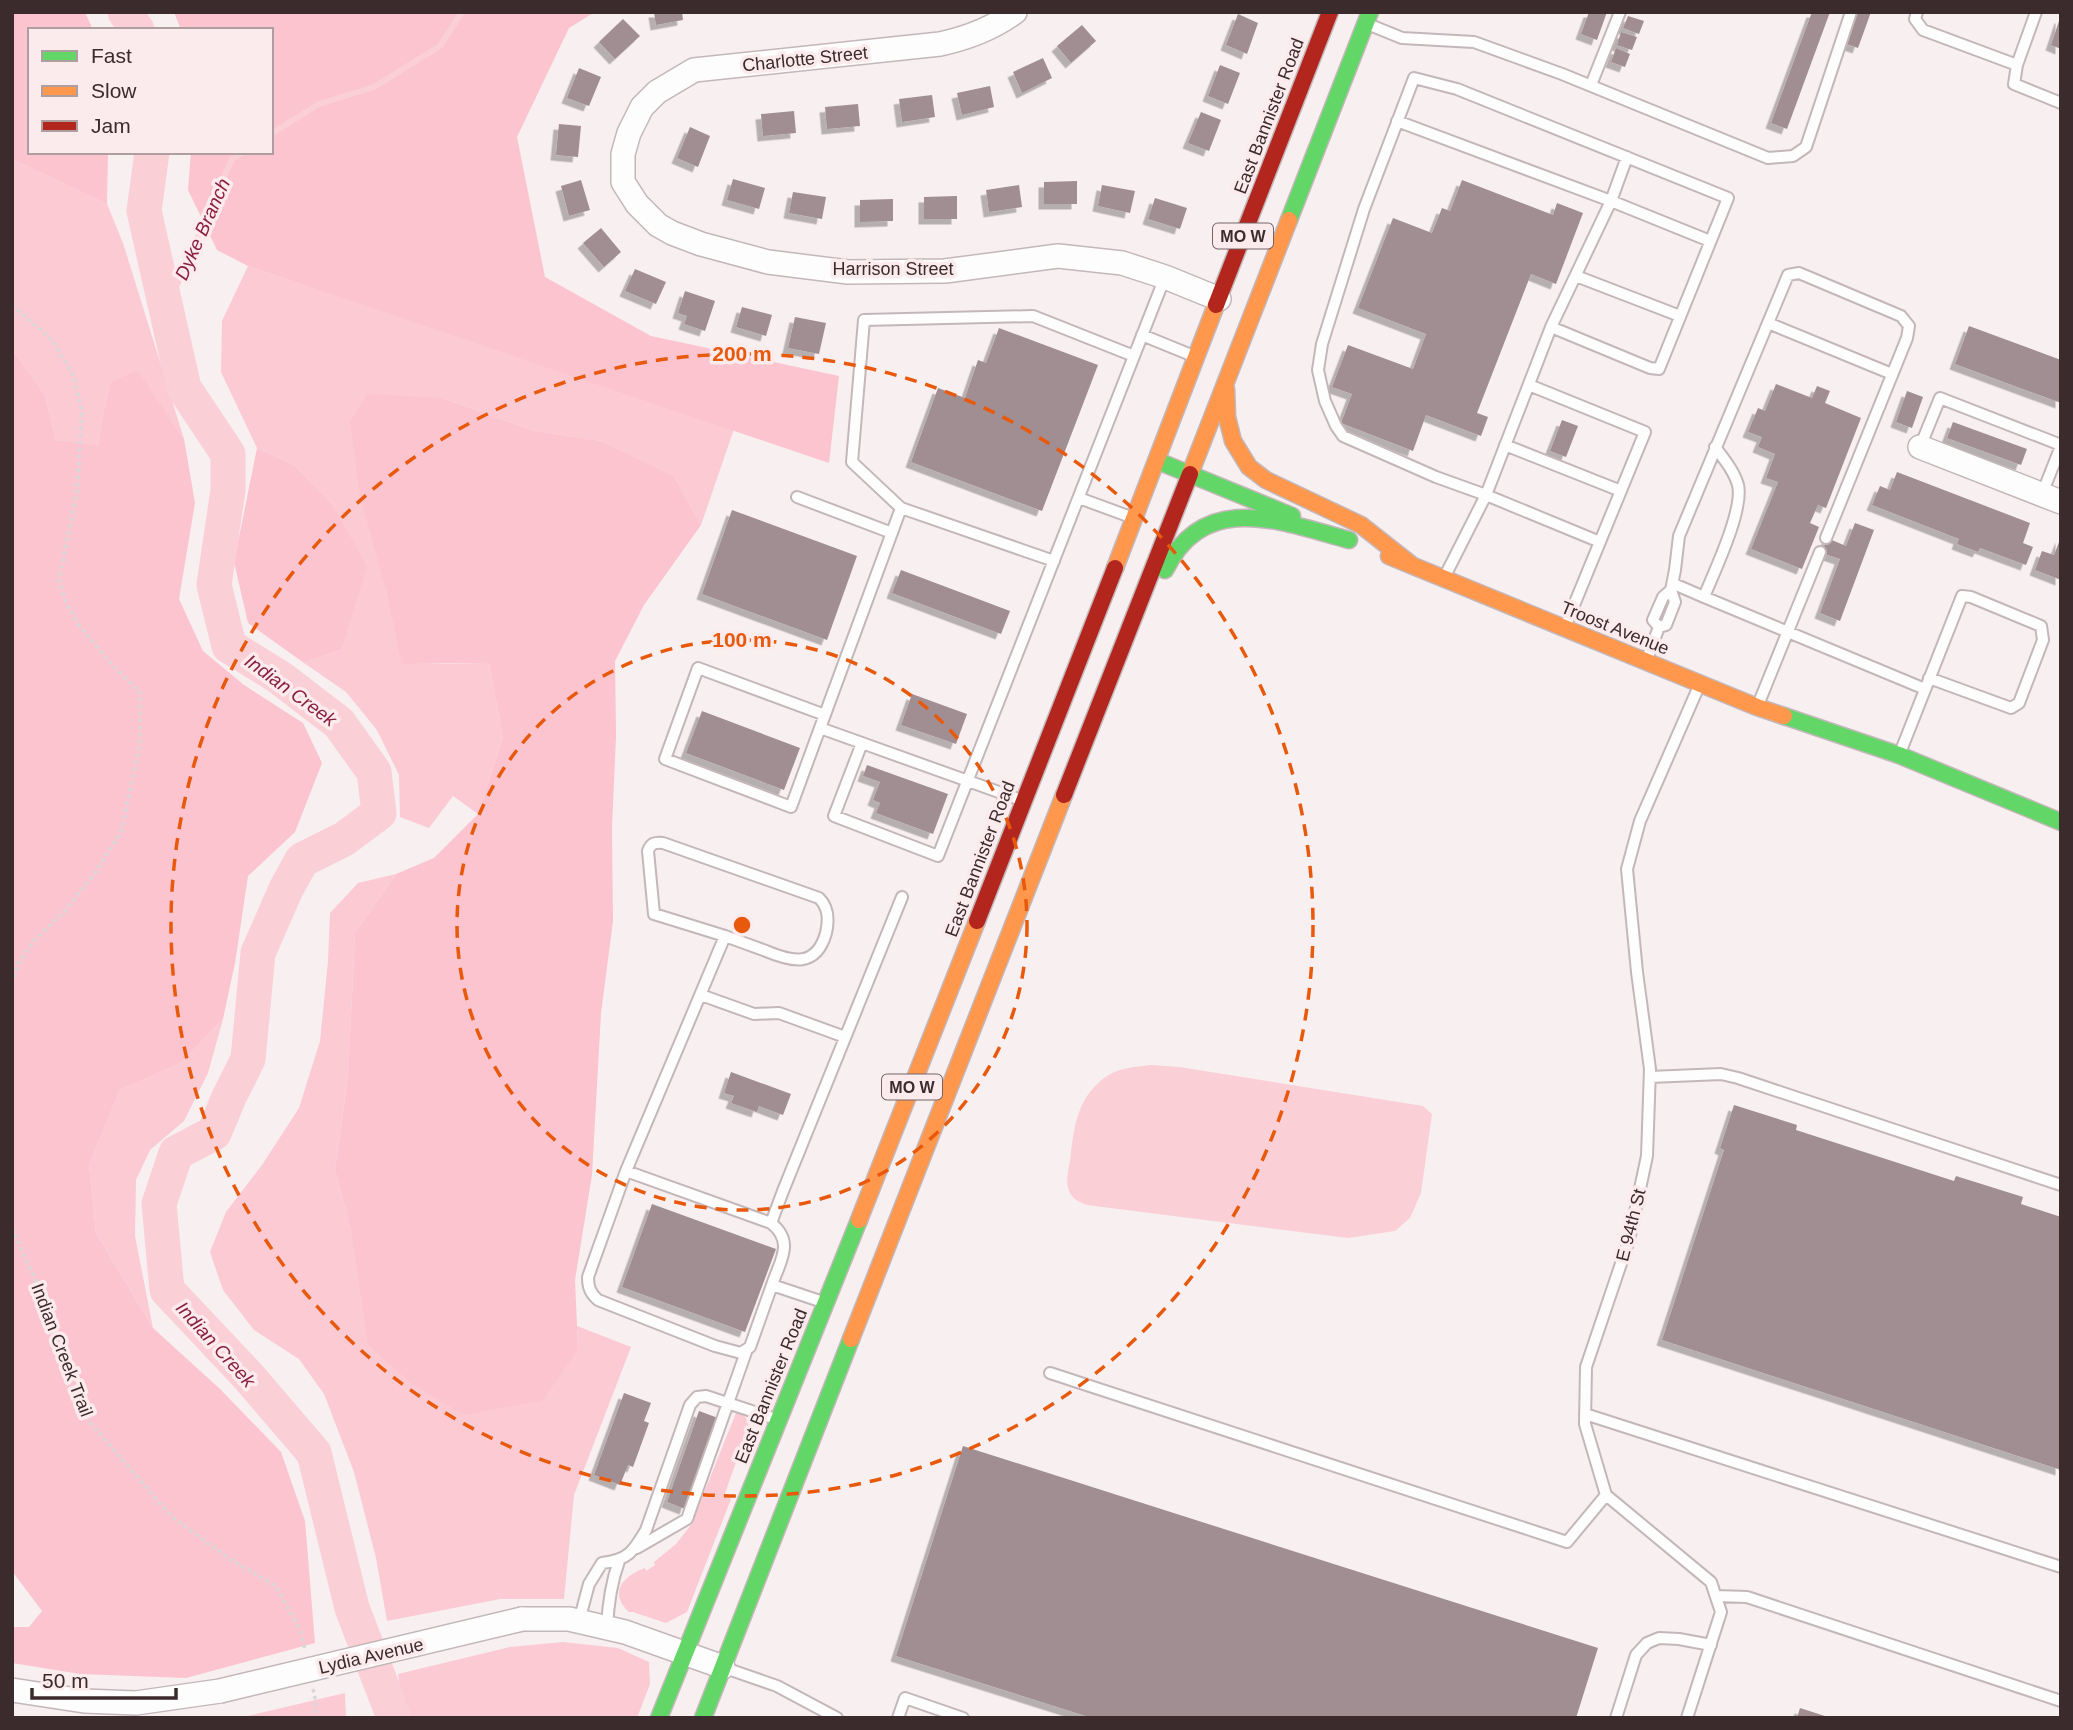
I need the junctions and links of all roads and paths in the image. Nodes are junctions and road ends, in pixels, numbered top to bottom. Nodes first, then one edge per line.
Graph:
1 (1015, 12) edge
2 (1330, 12) edge
3 (1620, 12) edge
4 (1851, 12) edge
5 (1917, 12) edge
6 (2036, 12) edge
7 (1368, 18) edge
8 (2017, 65) junction
9 (1591, 86) junction
10 (2061, 103) edge
11 (1397, 121) junction
12 (625, 146) joint
13 (1627, 158) junction
14 (1611, 201) junction
15 (1710, 241) junction
16 (1576, 276) junction
17 (1165, 277) junction
18 (1219, 299) junction
19 (12, 305) edge
20 (1680, 316) junction
21 (1768, 323) junction
22 (1551, 327) junction
23 (1142, 335) junction
24 (1134, 356) junction
25 (1197, 357) junction
26 (1892, 374) junction
27 (1226, 382) junction
28 (1529, 385) junction
29 (1505, 445) junction
30 (2061, 446) edge
31 (1715, 447) junction
32 (1920, 447) joint
33 (1158, 460) junction
34 (1189, 474) junction
35 (1621, 491) junction
36 (1486, 495) junction
37 (797, 497) dead end
38 (1079, 498) junction
39 (2051, 498) edge
40 (901, 508) junction
41 (1135, 519) junction
42 (892, 533) junction
43 (1826, 538) dead end
44 (1349, 540) junction
45 (1600, 542) junction
46 (1820, 552) dead end
47 (1054, 561) junction
48 (1413, 566) junction
49 (1444, 579) junction
50 (1672, 587) junction
51 (1704, 597) junction
52 (1564, 628) junction
53 (1788, 631) junction
54 (1646, 662) junction
55 (1927, 683) junction
56 (1700, 684) junction
57 (1757, 707) junction
58 (825, 715) junction
59 (820, 728) junction
60 (1086, 738) junction
61 (862, 743) junction
62 (1899, 755) junction
63 (968, 781) junction
64 (1040, 807) junction
65 (2061, 822) edge
66 (902, 897) dead end
67 (725, 936) junction
68 (12, 984) edge
69 (701, 995) junction
70 (845, 1037) junction
71 (1650, 1077) junction
72 (626, 1171) junction
73 (2061, 1185) edge
74 (771, 1223) junction
75 (12, 1228) edge
76 (772, 1284) junction
77 (825, 1303) junction
78 (746, 1352) junction
79 (1050, 1373) dead end
80 (729, 1403) junction
81 (1585, 1414) junction
82 (779, 1420) junction
83 (1606, 1495) junction
84 (636, 1548) junction
85 (619, 1561) junction
86 (2061, 1567) edge
87 (1716, 1596) junction
88 (579, 1621) junction
89 (607, 1628) junction
90 (1711, 1645) junction
91 (685, 1654) junction
92 (306, 1656) dead end
93 (723, 1667) junction
94 (311, 1679) dead end
95 (12, 1690) edge
96 (2061, 1700) edge
97 (313, 1718) edge
98 (659, 1718) edge
99 (703, 1718) edge
100 (838, 1718) edge
101 (898, 1718) edge
102 (963, 1718) edge
103 (1616, 1718) edge
104 (1687, 1718) edge

1 - 12 street, Charlotte Street
2 - 18 main road, East Bannister Road / MO W
3 - 9 lane
4 - 9 lane
5 - 8 lane
6 - 8 lane
7 - 9 lane
7 - 27 main road, East Bannister Road / MO W
8 - 10 lane
11 - 13 lane
11 - 14 lane
11 - 36 lane
12 - 17 street, Harrison Street
13 - 14 lane
13 - 15 lane
14 - 15 lane
14 - 16 lane
15 - 20 lane
16 - 20 lane
16 - 22 lane
17 - 18 street, Harrison Street
17 - 23 lane
18 - 25 main road, East Bannister Road / MO W
19 - 68 path
20 - 22 lane
21 - 26 lane
21 - 26 lane
21 - 31 lane
22 - 28 lane
23 - 24 lane
23 - 25 lane
24 - 38 lane
24 - 40 lane
25 - 33 main road, East Bannister Road / MO W
26 - 43 lane
27 - 34 main road, East Bannister Road / MO W
27 - 48 main road
28 - 29 lane
28 - 35 lane
29 - 35 lane
29 - 36 lane
30 - 32 lane
30 - 39 lane
31 - 50 lane
31 - 51 lane
32 - 39 street
33 - 34 main road, Troost Avenue
33 - 41 main road, East Bannister Road / MO W
34 - 44 main road, Troost Avenue
34 - 60 main road, East Bannister Road / MO W
35 - 45 lane
36 - 45 lane
36 - 49 lane
37 - 42 lane
38 - 41 lane
38 - 47 lane
40 - 42 lane
40 - 47 lane
41 - 64 main road, East Bannister Road / MO W
42 - 58 lane
44 - 48 main road, Troost Avenue
44 - 60 main road
45 - 52 lane
46 - 53 lane
47 - 63 lane
48 - 49 main road, Troost Avenue
49 - 52 main road, Troost Avenue
50 - 51 lane
50 - 54 lane
51 - 53 lane
52 - 54 main road, Troost Avenue
53 - 55 lane
53 - 57 lane
54 - 56 main road, Troost Avenue
55 - 55 lane
55 - 62 lane
56 - 57 main road, Troost Avenue
56 - 71 lane, E 94th St
57 - 62 main road, Troost Avenue
58 - 59 lane
58 - 59 lane
59 - 61 lane
60 - 64 main road, East Bannister Road / MO W
61 - 63 lane
61 - 63 lane
62 - 65 main road, Troost Avenue
63 - 64 lane
64 - 77 main road, East Bannister Road / MO W
64 - 93 main road, East Bannister Road / MO W
66 - 70 lane
67 - 67 lane
67 - 69 lane
69 - 70 lane
69 - 72 lane
70 - 74 lane
71 - 73 lane
71 - 81 lane, E 94th St
72 - 74 lane
72 - 78 lane
74 - 76 lane
75 - 92 path, Indian Creek Trail
76 - 77 lane
76 - 78 lane
77 - 82 main road, East Bannister Road / MO W
78 - 80 lane
79 - 83 lane
80 - 82 lane
80 - 84 lane
80 - 84 lane
81 - 83 lane, E 94th St
81 - 86 lane
82 - 91 main road, East Bannister Road / MO W
83 - 87 lane
84 - 85 lane
85 - 88 lane
85 - 89 lane
87 - 90 lane
87 - 96 lane
88 - 89 street, Lydia Avenue
88 - 95 street, Lydia Avenue, bridge
89 - 91 street, Lydia Avenue
90 - 103 lane
90 - 104 lane
91 - 93 street, Lydia Avenue
91 - 98 main road, East Bannister Road / MO W
93 - 99 main road, East Bannister Road / MO W
93 - 100 lane
94 - 97 path
101 - 102 lane

